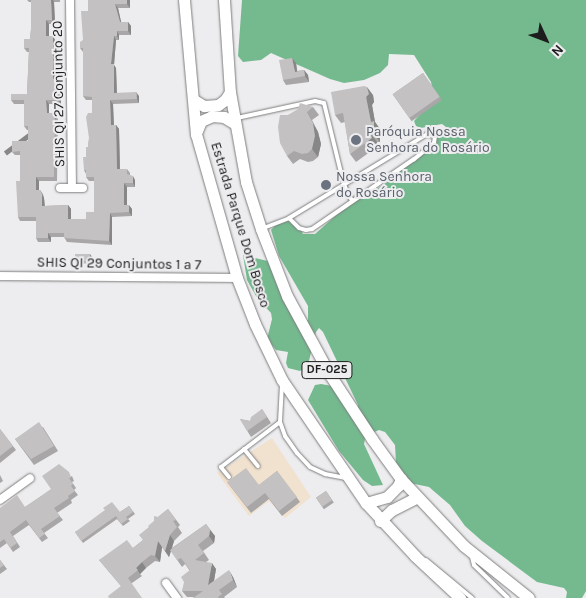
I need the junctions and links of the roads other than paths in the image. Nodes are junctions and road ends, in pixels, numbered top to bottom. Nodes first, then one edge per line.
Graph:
1 (70, 0) edge
2 (184, 0) edge
3 (224, 0) edge
4 (230, 92) junction
5 (194, 100) junction
6 (235, 121) junction
7 (196, 134) junction
8 (344, 185) junction
9 (60, 188) dead end
10 (72, 188) junction
11 (83, 188) dead end
12 (352, 200) junction
13 (289, 218) junction
14 (260, 229) junction
15 (0, 276) edge
16 (237, 278) junction
17 (282, 380) junction
18 (280, 422) junction
19 (244, 449) junction
20 (258, 466) dead end
21 (229, 477) dead end
22 (30, 478) dead end
23 (349, 479) junction
24 (402, 479) junction
25 (416, 498) junction
26 (0, 500) edge
27 (366, 502) junction
28 (380, 521) junction
29 (471, 552) junction
30 (415, 556) junction
31 (166, 583) dead end
32 (177, 598) edge
33 (460, 598) edge
34 (472, 598) edge
35 (508, 598) edge
36 (529, 598) edge

1 - 10 street, SHIS QI 27 Conjunto 20
2 - 5 main road, Estrada Parque Dom Bosco / DF-025
3 - 4 main road, Estrada Parque Dom Bosco / DF-025
4 - 5 main road
4 - 6 main road, Estrada Parque Dom Bosco / DF-025
5 - 7 main road, Estrada Parque Dom Bosco / DF-025
6 - 7 main road
6 - 8 lane
6 - 14 main road, Estrada Parque Dom Bosco / DF-025
7 - 16 main road, Estrada Parque Dom Bosco / DF-025
8 - 12 lane
8 - 12 lane
8 - 13 lane
9 - 10 street
10 - 11 street
12 - 13 lane
13 - 14 lane
14 - 24 main road, Estrada Parque Dom Bosco / DF-025
15 - 16 street, SHIS QI 29 Conjuntos 1 a 7
16 - 17 main road, Estrada Parque Dom Bosco / DF-025
17 - 18 lane
17 - 23 main road, Estrada Parque Dom Bosco / DF-025
18 - 19 lane
18 - 23 lane
19 - 20 lane
19 - 21 lane
22 - 26 street
23 - 27 main road, Estrada Parque Dom Bosco / DF-025
24 - 25 main road, Estrada Parque Dom Bosco / DF-025
24 - 27 main road
25 - 28 main road
25 - 29 main road, Estrada Parque Dom Bosco / DF-025
27 - 28 main road, Estrada Parque Dom Bosco / DF-025
28 - 30 main road, Estrada Parque Dom Bosco / DF-025
29 - 35 lane
29 - 36 main road, Estrada Parque Dom Bosco / DF-025
30 - 33 main road, Estrada Parque Dom Bosco / DF-025
30 - 34 lane
31 - 32 street

